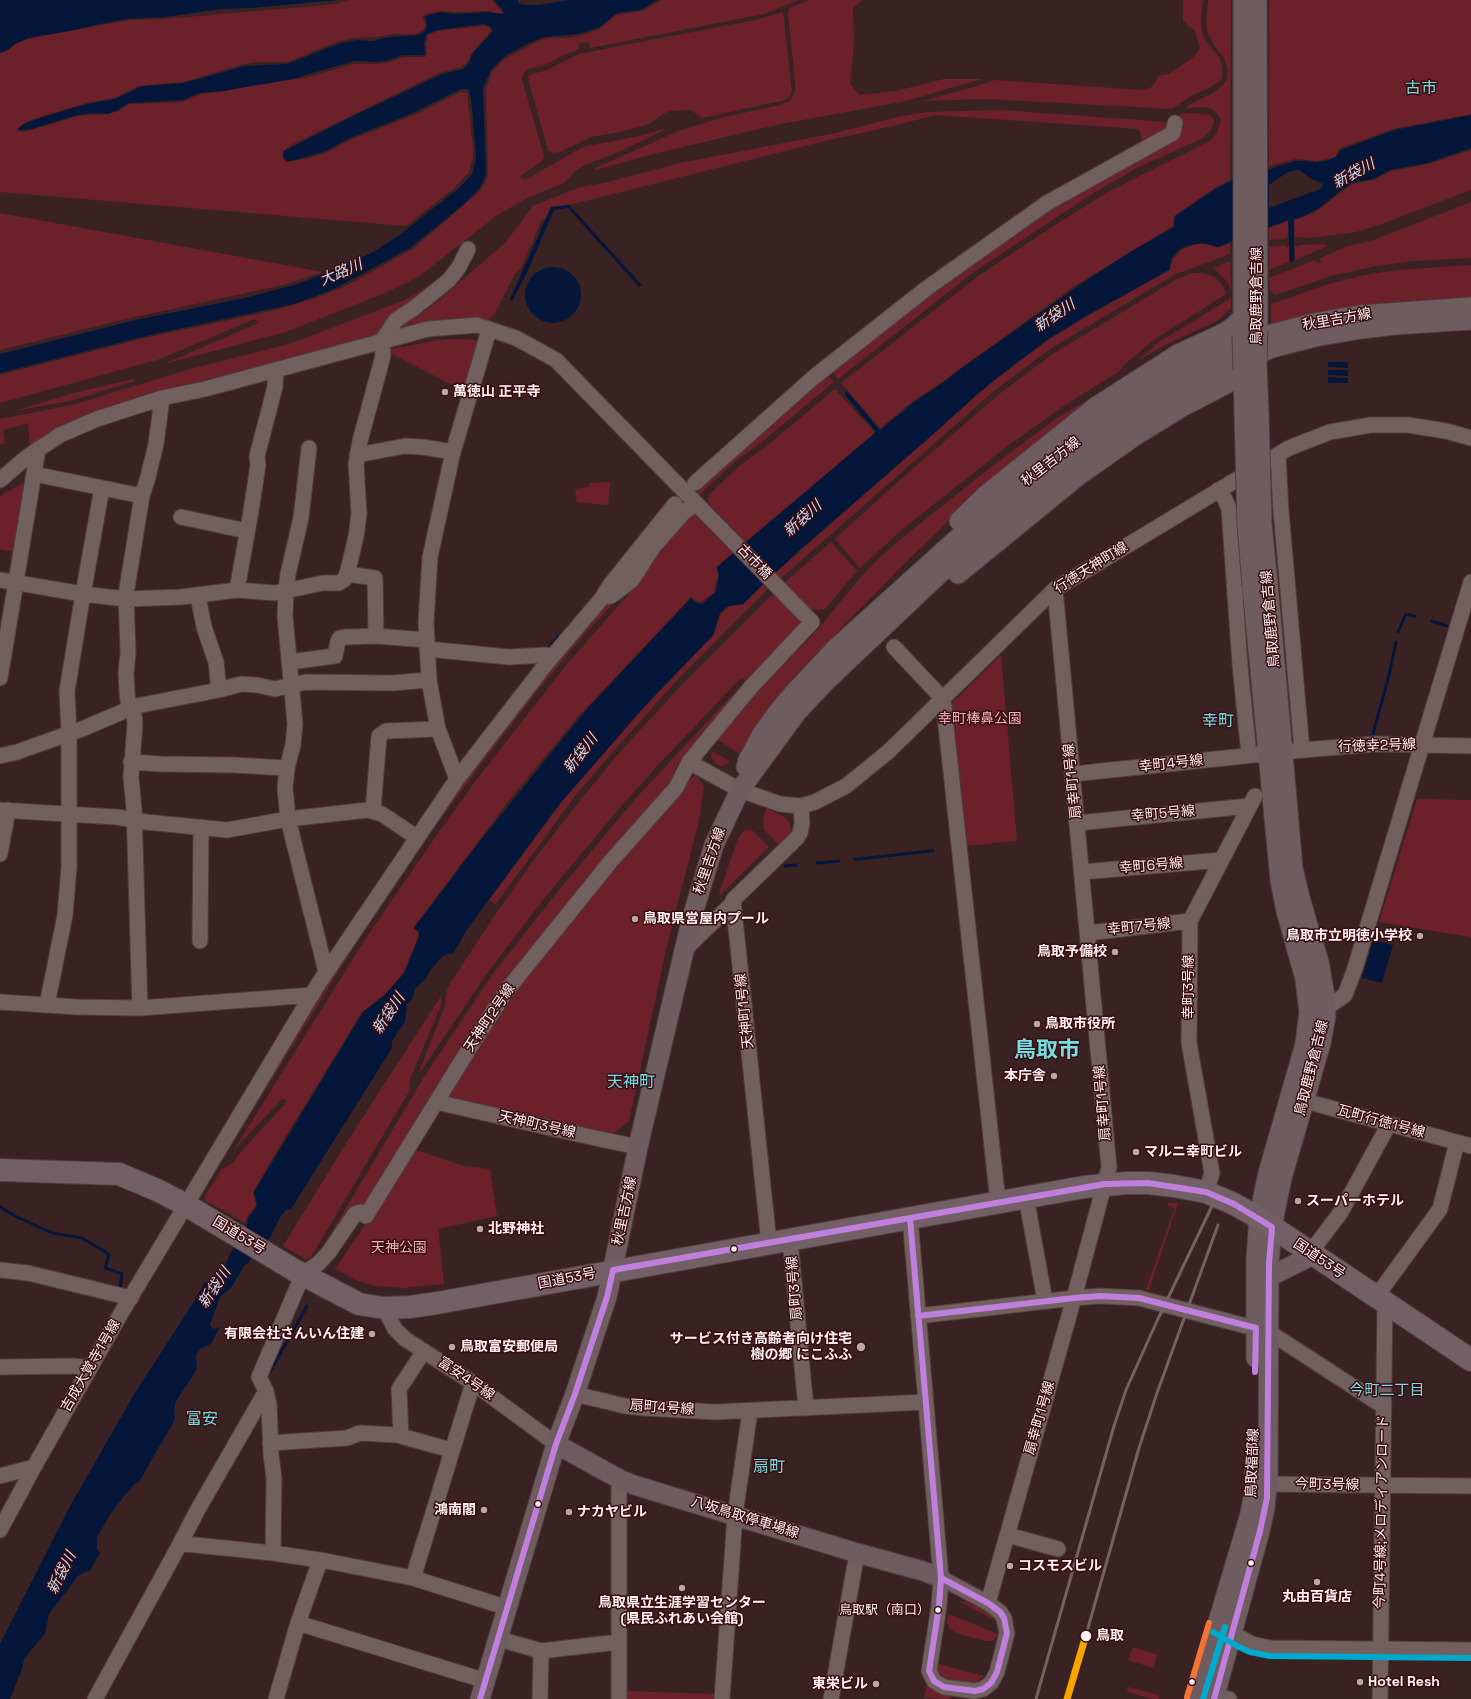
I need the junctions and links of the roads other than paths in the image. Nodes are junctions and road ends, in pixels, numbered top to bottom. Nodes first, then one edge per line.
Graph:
1 (1243, 0) edge
2 (1257, 0) edge
3 (1175, 123) dead end
4 (468, 249) dead end
5 (1471, 307) edge
6 (1250, 320) junction
7 (1471, 320) edge
8 (489, 330) junction
9 (382, 341) junction
10 (1248, 369) junction
11 (276, 370) junction
12 (162, 398) junction
13 (1471, 438) edge
14 (309, 448) dead end
15 (38, 449) junction
16 (453, 452) junction
17 (1278, 454) junction
18 (357, 455) junction
19 (34, 474) junction
20 (0, 480) edge
21 (695, 483) dead end
22 (102, 488) junction
23 (1218, 490) junction
24 (142, 496) junction
25 (675, 504) dead end
26 (700, 508) junction
27 (181, 517) dead end
28 (247, 531) junction
29 (347, 574) junction
30 (0, 580) edge
31 (16, 582) junction
32 (1471, 582) edge
33 (1055, 589) junction
34 (237, 590) junction
35 (286, 591) junction
36 (83, 594) junction
37 (198, 596) junction
38 (602, 598) junction
39 (126, 599) junction
40 (803, 612) joint
41 (376, 636) junction
42 (427, 644) junction
43 (894, 647) dead end
44 (836, 648) junction
45 (552, 657) junction
46 (288, 662) junction
47 (0, 678) edge
48 (429, 680) junction
49 (826, 682) junction
50 (293, 686) junction
51 (219, 690) junction
52 (943, 699) junction
53 (129, 709) junction
54 (438, 729) junction
55 (69, 734) junction
56 (1421, 745) junction
57 (1471, 746) edge
58 (1302, 750) junction
59 (1276, 753) junction
60 (0, 756) edge
61 (1249, 756) junction
62 (131, 762) junction
63 (689, 762) junction
64 (287, 768) junction
65 (1073, 774) junction
66 (457, 779) junction
67 (740, 790) junction
68 (1252, 801) joint
69 (801, 806) junction
70 (4, 810) edge
71 (373, 811) junction
72 (70, 814) junction
73 (288, 818) junction
74 (134, 820) junction
75 (1078, 823) junction
76 (201, 827) junction
77 (416, 837) junction
78 (0, 854) edge
79 (1221, 860) junction
80 (1082, 872) junction
81 (733, 903) junction
82 (1190, 921) junction
83 (1088, 932) junction
84 (200, 942) dead end
85 (684, 951) junction
86 (326, 972) junction
87 (312, 995) junction
88 (0, 1002) edge
89 (47, 1005) junction
90 (140, 1008) junction
91 (1326, 1008) junction
92 (1297, 1099) junction
93 (436, 1102) junction
94 (1389, 1124) junction
95 (1464, 1144) edge
96 (638, 1146) junction
97 (0, 1170) edge
98 (1105, 1184) junction
99 (1206, 1192) junction
100 (1026, 1197) junction
101 (998, 1202) junction
102 (186, 1205) junction
103 (910, 1218) junction
104 (1265, 1223) junction
105 (790, 1240) junction
106 (768, 1243) junction
107 (1311, 1254) junction
108 (0, 1270) edge
109 (613, 1270) junction
110 (300, 1272) junction
111 (1269, 1277) junction
112 (131, 1298) junction
113 (1074, 1298) junction
114 (1380, 1299) junction
115 (1045, 1301) junction
116 (384, 1308) junction
117 (918, 1316) junction
118 (1262, 1330) junction
119 (424, 1351) junction
120 (1471, 1360) edge
121 (0, 1367) edge
122 (89, 1370) junction
123 (473, 1383) junction
124 (266, 1391) junction
125 (576, 1394) junction
126 (926, 1402) junction
127 (1383, 1406) junction
128 (806, 1408) junction
129 (750, 1411) junction
130 (401, 1436) junction
131 (270, 1443) junction
132 (556, 1444) junction
133 (451, 1450) junction
134 (34, 1467) junction
135 (0, 1476) edge
136 (621, 1480) junction
137 (1261, 1484) junction
138 (1382, 1486) junction
139 (1471, 1486) edge
140 (735, 1515) junction
141 (0, 1530) edge
142 (1008, 1535) junction
143 (180, 1544) junction
144 (1058, 1549) dead end
145 (272, 1553) junction
146 (857, 1553) junction
147 (320, 1561) junction
148 (923, 1571) junction
149 (412, 1578) junction
150 (941, 1578) junction
151 (966, 1591) junction
152 (988, 1603) junction
153 (939, 1606) junction
154 (508, 1608) junction
155 (298, 1623) junction
156 (1225, 1629) junction
157 (499, 1639) junction
158 (618, 1642) junction
159 (1380, 1650) junction
160 (1471, 1650) edge
161 (541, 1651) junction
162 (483, 1690) edge
163 (1219, 1698) edge
164 (95, 1699) edge
165 (276, 1699) edge
166 (540, 1699) edge
167 (619, 1699) edge
168 (722, 1699) edge
169 (831, 1699) edge
170 (1195, 1699) edge
171 (1380, 1699) edge

1 - 6 main road, 鳥取鹿野倉吉線
2 - 6 main road, 鳥取鹿野倉吉線
3 - 21 street
4 - 9 street
5 - 44 main road, 秋里吉方線
6 - 10 main road, 鳥取鹿野倉吉線, bridge
6 - 44 main road
7 - 49 main road, 秋里吉方線
8 - 9 street, 古市橋
8 - 16 street
8 - 26 street, 古市橋
9 - 11 street, 古市橋
9 - 18 street
10 - 49 main road
10 - 59 main road, 鳥取鹿野倉吉線, bridge
11 - 12 street, 古市橋
11 - 28 street
12 - 15 street, 古市橋
12 - 24 street
13 - 17 street, 行徳天神町線
14 - 35 street
15 - 19 street
15 - 20 street, 古市橋
16 - 18 street
16 - 42 street
17 - 23 street, 行徳天神町線
17 - 58 street
18 - 29 street
19 - 22 street
19 - 31 street
22 - 24 street
22 - 36 street
23 - 33 street, 行徳天神町線
23 - 61 street
24 - 39 street
25 - 38 street, 吉成大覚寺1号線
26 - 38 street
26 - 40 street, 古市橋
27 - 28 street
28 - 34 street
29 - 35 street
29 - 41 street
30 - 31 street
31 - 36 street
31 - 47 street
32 - 56 street
33 - 52 street, 行徳天神町線
33 - 65 street, 扇幸町1号線
34 - 35 street
34 - 37 street
35 - 46 street
36 - 39 street
36 - 55 street
37 - 39 street
37 - 51 street
38 - 45 street, 吉成大覚寺1号線
39 - 53 street
40 - 63 street, 天神町2号線
41 - 42 street
41 - 46 street
42 - 45 street
42 - 48 street
43 - 52 street
44 - 67 main road, 秋里吉方線
45 - 66 street, 吉成大覚寺1号線
46 - 50 street
48 - 50 street
48 - 54 street
49 - 67 main road, 秋里吉方線
50 - 51 street
50 - 64 street
51 - 53 street
52 - 69 street, 行徳天神町線
52 - 101 street
53 - 55 street
53 - 62 street
54 - 66 street
54 - 71 street
55 - 60 street
55 - 72 street
56 - 57 street, 行徳幸2号線
56 - 58 street, 行徳幸2号線
56 - 91 street
58 - 59 street, 行徳幸2号線
59 - 61 street, 幸町4号線
59 - 91 main road, 鳥取鹿野倉吉線
59 - 92 main road, 鳥取鹿野倉吉線
61 - 65 street, 幸町4号線
62 - 64 street
62 - 74 street
63 - 67 street, 行徳天神町線
63 - 93 street, 天神町2号線
64 - 73 street
65 - 75 street, 扇幸町1号線
66 - 77 street, 吉成大覚寺1号線
67 - 69 street, 行徳天神町線
67 - 85 main road, 秋里吉方線
68 - 75 street, 幸町5号線
68 - 79 street, 幸町3号線
69 - 81 street
70 - 72 street
70 - 78 street
71 - 73 street
71 - 77 street
72 - 74 street
72 - 89 street
73 - 76 street
73 - 86 street
74 - 76 street
74 - 90 street
75 - 80 street, 扇幸町1号線
76 - 84 street
77 - 86 street, 吉成大覚寺1号線
79 - 80 street, 幸町6号線
79 - 82 street, 幸町3号線
80 - 83 street, 扇幸町1号線
81 - 85 street
81 - 106 street, 天神町1号線
82 - 83 street, 幸町7号線
82 - 99 street, 幸町3号線
83 - 98 street, 扇幸町1号線
85 - 96 main road, 秋里吉方線
86 - 87 street, 吉成大覚寺1号線
87 - 90 street
87 - 102 street, 吉成大覚寺1号線
88 - 89 street
89 - 90 street
91 - 92 main road, 鳥取鹿野倉吉線
92 - 94 street, 瓦町行徳1号線
92 - 104 main road, 鳥取鹿野倉吉線
93 - 96 street, 天神町3号線
93 - 110 street, 天神町2号線
94 - 95 street, 瓦町行徳1号線
94 - 107 street
95 - 114 street
96 - 109 main road, 秋里吉方線
97 - 102 highway, 国道53号
98 - 99 highway, 国道53号
98 - 100 highway, 国道53号
98 - 113 street, 扇幸町1号線
99 - 104 highway, 国道53号
100 - 101 highway, 国道53号
100 - 115 street
101 - 103 highway, 国道53号
102 - 110 highway, 国道53号
102 - 112 street, 吉成大覚寺1号線
103 - 105 highway, 国道53号
103 - 117 street
104 - 107 highway, 国道53号
104 - 111 main road, 鳥取福部線
104 - 118 main road, 鳥取福部線
105 - 106 highway, 国道53号
105 - 128 street, 扇町3号線
106 - 109 highway, 国道53号
107 - 111 main road
107 - 114 highway, 国道53号
108 - 112 street
109 - 116 highway, 国道53号
109 - 125 main road, 秋里吉方線
110 - 116 highway, 国道53号
110 - 124 street
111 - 118 main road, 鳥取福部線
112 - 122 street, 吉成大覚寺1号線
113 - 115 street
113 - 118 street
113 - 142 street, 扇幸町1号線
114 - 120 highway, 国道53号
114 - 127 street, 今町4号線;メロディアンロード
115 - 117 street
116 - 119 street, 富安4号線
117 - 126 street
118 - 127 street
118 - 137 main road, 鳥取福部線
119 - 123 street, 富安4号線
119 - 130 street
121 - 122 street
122 - 134 street, 吉成大覚寺1号線
123 - 132 street, 富安4号線
123 - 133 street
124 - 131 street
124 - 143 street
125 - 129 street, 扇町4号線
125 - 132 main road, 秋里吉方線
126 - 128 street
126 - 150 street
127 - 138 street, 今町4号線;メロディアンロード
128 - 129 street, 扇町4号線
129 - 140 street
130 - 131 street
130 - 133 street
131 - 145 street
132 - 136 main road, 八坂鳥取停車場線
132 - 154 main road, 秋里吉方線
133 - 149 street
134 - 135 street
134 - 141 street, 吉成大覚寺1号線
136 - 140 main road, 八坂鳥取停車場線
136 - 158 street
137 - 138 street, 今町3号線
137 - 156 main road, 鳥取福部線
138 - 139 street, 今町3号線
138 - 159 street, 今町4号線;メロディアンロード
140 - 146 main road, 八坂鳥取停車場線
140 - 168 street
142 - 144 street
142 - 152 street, 扇幸町1号線
143 - 145 street
143 - 164 street
145 - 147 street
146 - 148 main road, 八坂鳥取停車場線
146 - 169 street
147 - 149 street
147 - 155 street
148 - 150 main road, 八坂鳥取停車場線
148 - 153 street
149 - 154 street
150 - 151 street
150 - 153 street
151 - 152 street
151 - 153 street
152 - 153 street
154 - 157 main road, 秋里吉方線
155 - 162 street
155 - 165 street
156 - 159 street
156 - 163 main road, 鳥取福部線
156 - 170 main road, 鳥取福部線
157 - 161 street
157 - 162 main road, 秋里吉方線
158 - 161 street
158 - 167 street
159 - 160 street
159 - 171 street, 今町4号線;メロディアンロード
161 - 166 street

